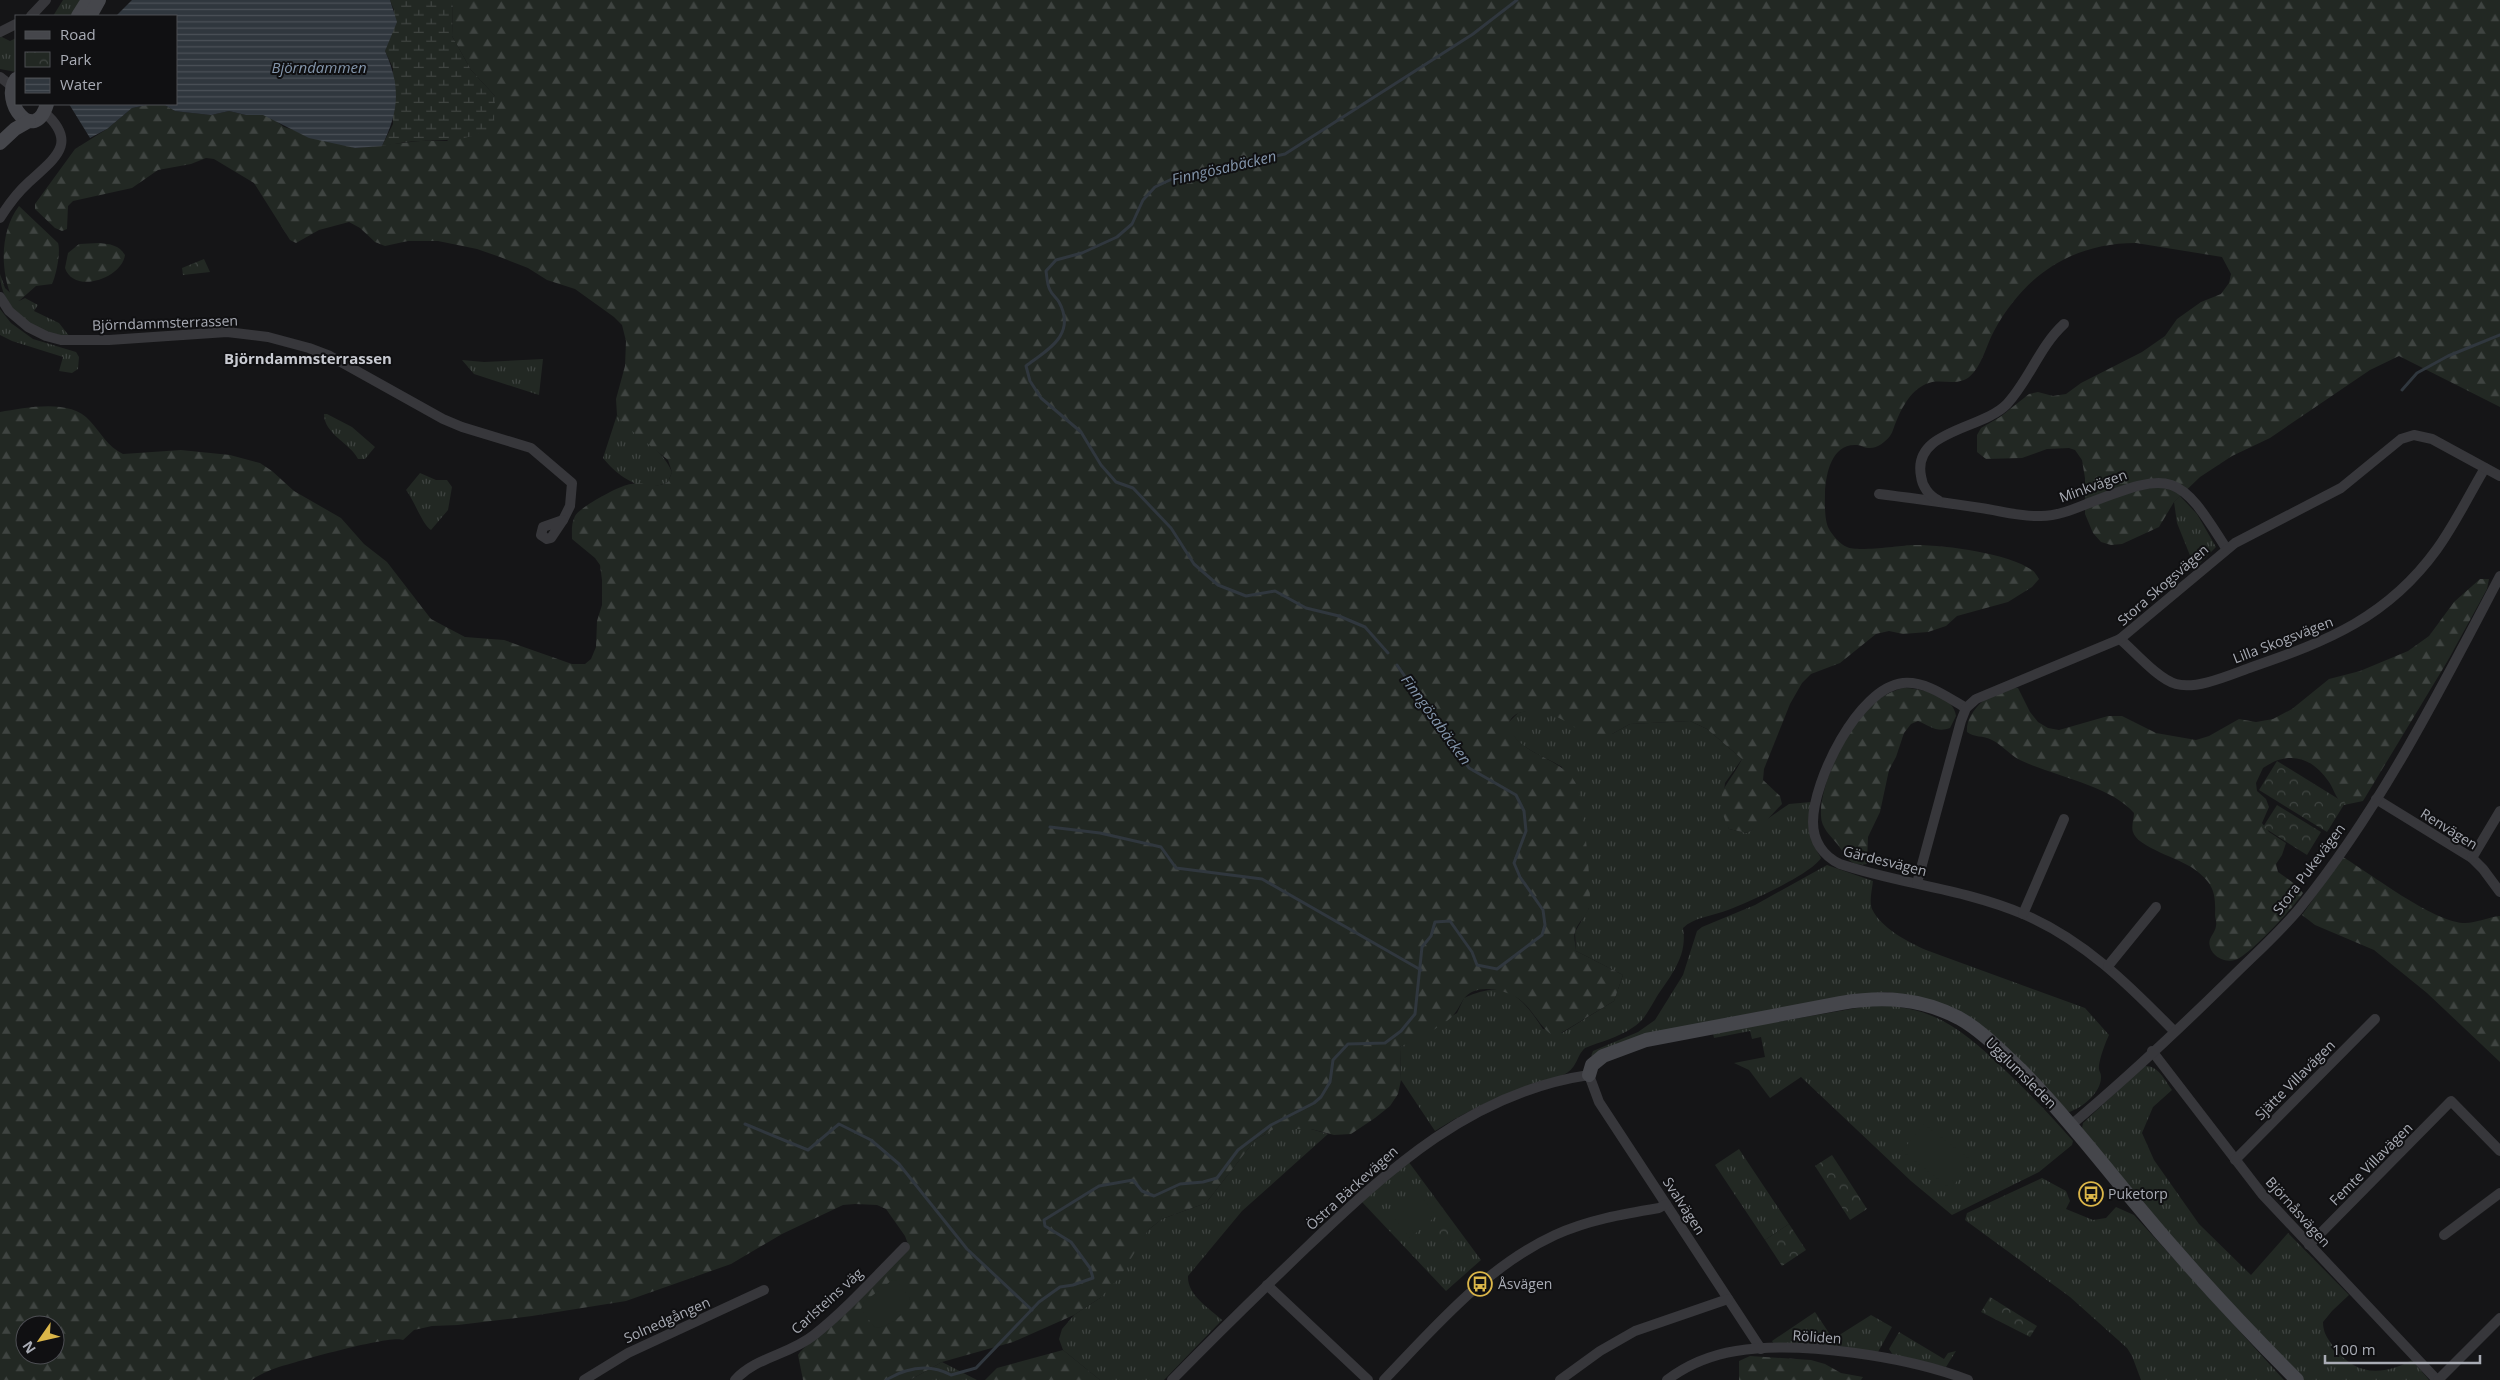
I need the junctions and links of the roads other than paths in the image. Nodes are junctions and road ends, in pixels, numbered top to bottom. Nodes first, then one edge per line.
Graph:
1 (46, 0) edge
2 (88, 0) edge
3 (99, 0) edge
4 (33, 15) edge
5 (79, 15) edge
6 (91, 15) edge
7 (15, 24) edge
8 (0, 32) edge
9 (8, 80) edge
10 (2, 106) edge
11 (46, 108) edge
12 (29, 121) junction
13 (0, 143) edge
14 (0, 218) edge
15 (0, 297) edge
16 (2064, 324) dead end
17 (2485, 468) junction
18 (2500, 476) edge
19 (1879, 494) dead end
20 (1940, 502) junction
21 (563, 520) dead end
22 (2226, 548) junction
23 (2500, 576) edge
24 (2120, 639) junction
25 (1966, 708) junction
26 (2376, 800) junction
27 (2500, 811) edge
28 (2064, 819) dead end
29 (2472, 858) junction
30 (1917, 883) junction
31 (2500, 892) edge
32 (2156, 907) dead end
33 (2023, 914) junction
34 (2108, 966) junction
35 (2375, 1019) dead end
36 (2174, 1031) junction
37 (2152, 1051) junction
38 (1589, 1075) junction
39 (2071, 1125) junction
40 (2500, 1151) edge
41 (2234, 1160) junction
42 (2500, 1193) edge
43 (1666, 1204) junction
44 (2444, 1235) dead end
45 (2309, 1245) junction
46 (905, 1247) dead end
47 (1267, 1286) junction
48 (764, 1290) dead end
49 (1728, 1299) junction
50 (2500, 1318) edge
51 (1761, 1349) junction
52 (584, 1380) edge
53 (735, 1380) edge
54 (1172, 1380) edge
55 (1368, 1380) edge
56 (1384, 1380) edge
57 (1560, 1380) edge
58 (1667, 1380) edge
59 (1968, 1380) edge
60 (2297, 1380) edge
61 (2437, 1380) edge

1 - 4 street
2 - 5 street
3 - 6 street
7 - 8 street
9 - 10 street
10 - 12 street
11 - 12 street
11 - 14 street
12 - 13 street
15 - 21 street, Björndammsterrassen
16 - 20 street
17 - 18 street, Stora Skogsvägen
17 - 22 street, Stora Skogsvägen
17 - 24 street, Lilla Skogsvägen
19 - 20 street, Minkvägen
20 - 22 street, Minkvägen
22 - 24 street, Stora Skogsvägen
23 - 26 street, Stora Pukevägen
24 - 25 street, Stora Skogsvägen
25 - 30 street
25 - 30 street, Gärdesvägen
26 - 29 street, Renvägen
26 - 36 street, Stora Pukevägen
27 - 29 street
28 - 33 street
29 - 31 street, Renvägen
30 - 33 street, Gärdesvägen
32 - 34 street
33 - 34 street, Gärdesvägen
34 - 36 street, Gärdesvägen
35 - 41 street, Sjätte Villavägen
36 - 37 street, Stora Pukevägen
37 - 39 street, Stora Pukevägen
37 - 41 street, Björnåsvägen
38 - 39 street, Ugglumsleden
38 - 43 street, Svalvägen
38 - 47 street, Östra Bäckevägen
39 - 60 street, Ugglumsleden
40 - 45 street, Femte Villavägen
41 - 45 street, Björnåsvägen
42 - 44 street
43 - 49 street, Svalvägen
43 - 56 street
45 - 61 street, Björnåsvägen
46 - 53 street, Carlsteins väg
47 - 54 street, Östra Bäckevägen
47 - 55 street
48 - 52 street, Solnedgången
49 - 51 street, Svalvägen
49 - 57 street
50 - 61 street
51 - 58 street, Röliden
51 - 59 street, Röliden

